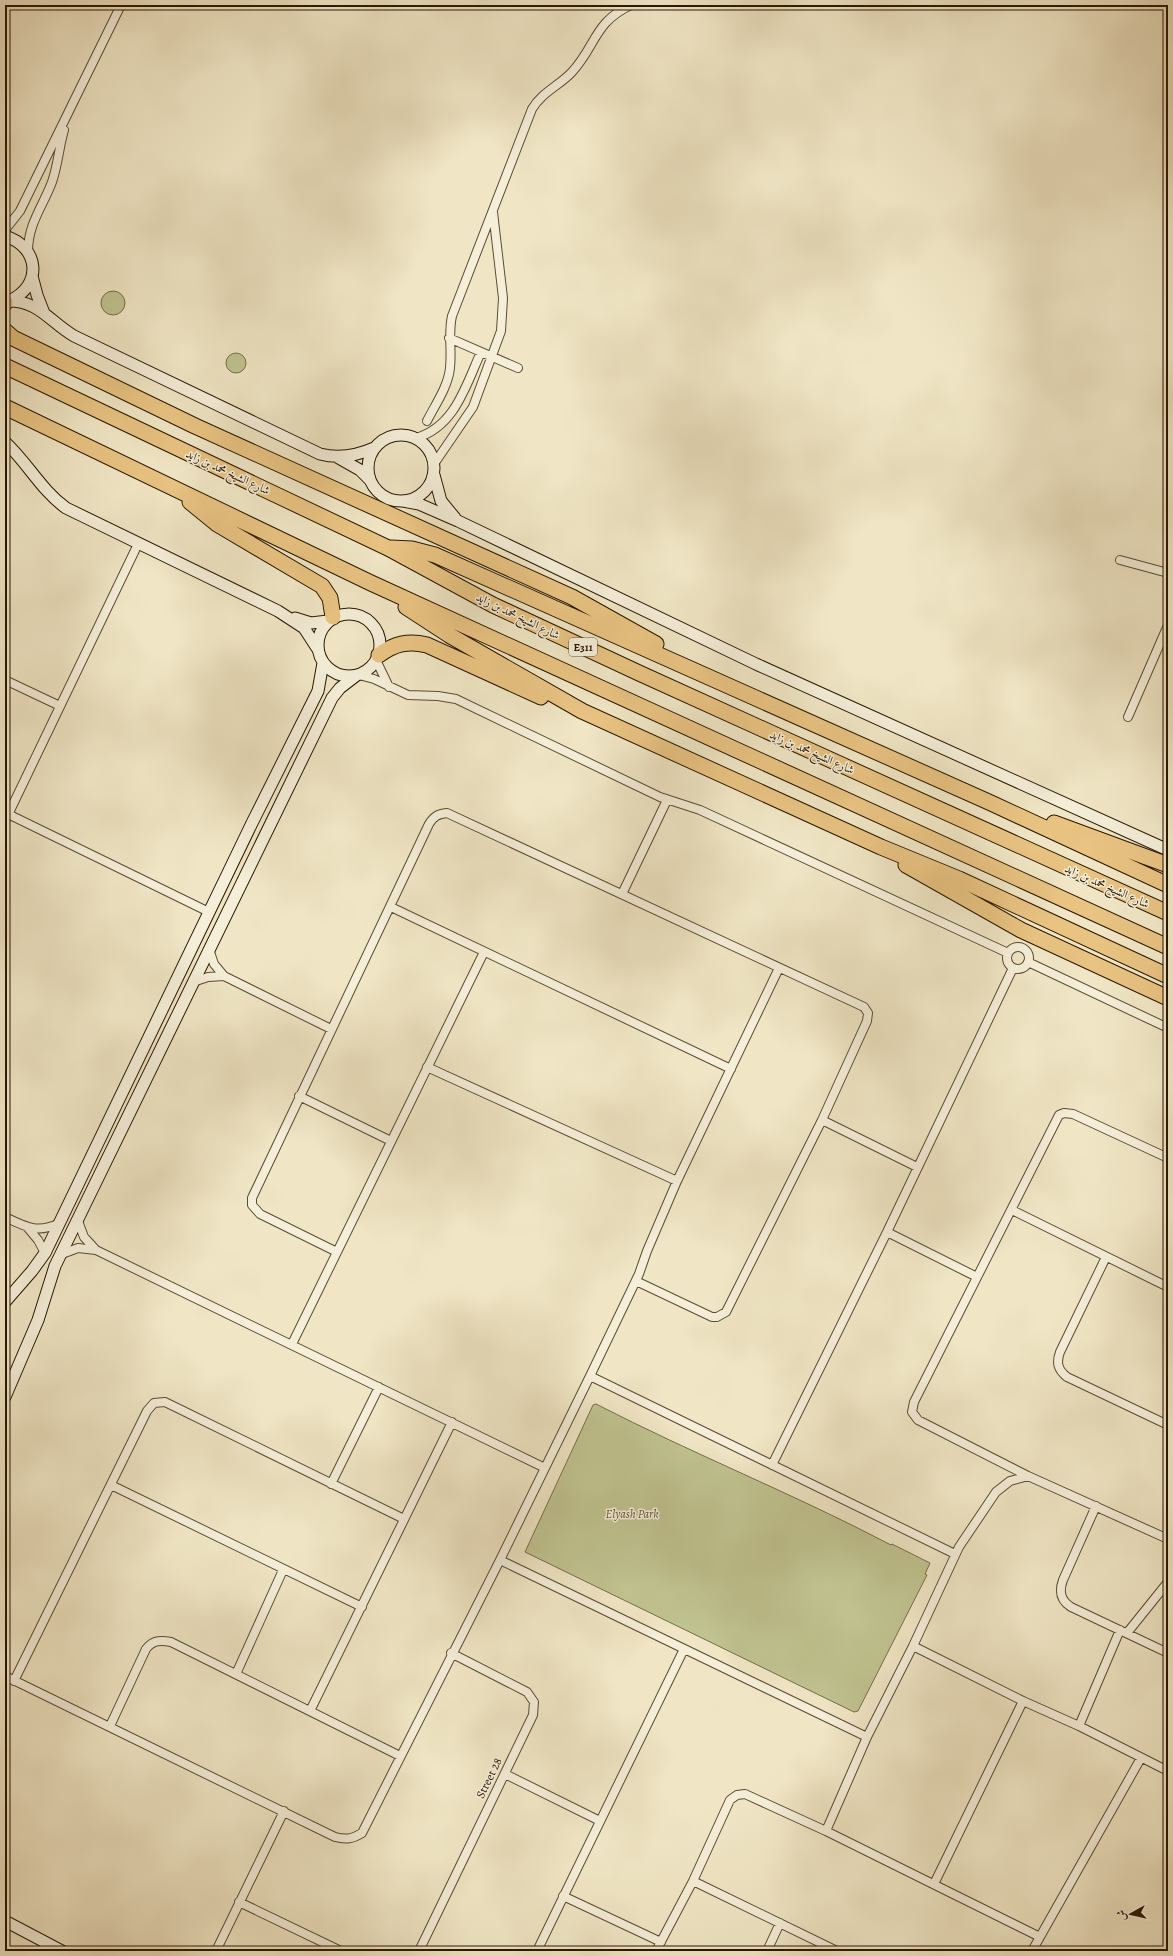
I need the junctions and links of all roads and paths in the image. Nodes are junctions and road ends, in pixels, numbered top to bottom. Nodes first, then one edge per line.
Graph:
1 (121, 5) edge
2 (632, 5) edge
3 (70, 110) junction
4 (493, 209) junction
5 (5, 230) edge
6 (5, 236) edge
7 (28, 251) junction
8 (32, 276) junction
9 (6, 302) edge
10 (44, 314) junction
11 (5, 331) edge
12 (449, 338) junction
13 (481, 352) junction
14 (492, 357) junction
15 (5, 366) edge
16 (518, 368) dead end
17 (5, 407) edge
18 (427, 421) dead end
19 (416, 438) junction
20 (5, 442) edge
21 (374, 448) junction
22 (336, 457) junction
23 (434, 470) junction
24 (370, 480) junction
25 (178, 490) junction
26 (403, 501) junction
27 (458, 521) junction
28 (138, 544) junction
29 (388, 548) junction
30 (1120, 560) dead end
31 (1168, 573) edge
32 (371, 583) junction
33 (281, 613) junction
34 (331, 619) junction
35 (1168, 625) edge
36 (318, 648) junction
37 (378, 658) junction
38 (323, 663) junction
39 (695, 670) junction
40 (358, 675) junction
41 (5, 680) edge
42 (390, 687) junction
43 (60, 706) junction
44 (582, 711) junction
45 (1128, 717) dead end
46 (268, 790) junction
47 (666, 800) junction
48 (991, 803) junction
49 (7, 817) edge
50 (269, 825) junction
51 (881, 847) junction
52 (1168, 850) edge
53 (1168, 865) edge
54 (1168, 885) edge
55 (622, 894) junction
56 (391, 907) junction
57 (209, 912) junction
58 (1168, 913) edge
59 (1168, 947) edge
60 (209, 949) junction
61 (484, 952) junction
62 (1008, 953) junction
63 (1028, 962) junction
64 (779, 968) junction
65 (1013, 968) junction
66 (224, 976) junction
67 (1168, 976) edge
68 (193, 982) junction
69 (1168, 998) edge
70 (1168, 1028) edge
71 (331, 1029) junction
72 (427, 1067) junction
73 (731, 1069) junction
74 (299, 1096) junction
75 (822, 1120) junction
76 (391, 1141) junction
77 (1168, 1158) edge
78 (917, 1167) junction
79 (677, 1181) junction
80 (1012, 1210) junction
81 (5, 1217) edge
82 (78, 1221) junction
83 (60, 1223) junction
84 (28, 1228) junction
85 (887, 1232) junction
86 (96, 1250) junction
87 (337, 1252) junction
88 (45, 1253) junction
89 (62, 1254) junction
90 (1106, 1257) junction
91 (977, 1277) junction
92 (636, 1281) junction
93 (1168, 1287) edge
94 (5, 1302) edge
95 (292, 1344) junction
96 (590, 1376) junction
97 (379, 1387) junction
98 (5, 1397) edge
99 (452, 1422) junction
100 (1168, 1426) edge
101 (772, 1465) junction
102 (545, 1468) junction
103 (1028, 1476) junction
104 (111, 1484) junction
105 (331, 1484) junction
106 (1096, 1506) junction
107 (404, 1520) junction
108 (1168, 1539) edge
109 (955, 1554) junction
110 (500, 1560) junction
111 (283, 1570) junction
112 (1168, 1582) edge
113 (362, 1607) junction
114 (1123, 1632) junction
115 (913, 1646) junction
116 (684, 1649) junction
117 (451, 1653) junction
118 (1168, 1653) edge
119 (236, 1674) junction
120 (5, 1676) edge
121 (14, 1681) junction
122 (1023, 1701) junction
123 (310, 1711) junction
124 (110, 1726) junction
125 (1079, 1726) junction
126 (867, 1737) junction
127 (400, 1756) junction
128 (1141, 1758) junction
129 (1168, 1771) edge
130 (505, 1774) junction
131 (284, 1811) junction
132 (600, 1821) junction
133 (826, 1831) junction
134 (693, 1881) junction
135 (934, 1884) junction
136 (563, 1896) junction
137 (239, 1902) junction
138 (5, 1921) edge
139 (780, 1924) junction
140 (1040, 1937) junction
141 (661, 1942) junction
142 (62, 1951) edge
143 (216, 1951) edge
144 (341, 1951) edge
145 (419, 1951) edge
146 (536, 1951) edge
147 (656, 1951) edge
148 (767, 1951) edge
149 (837, 1951) edge
150 (1032, 1951) edge

1 - 3 street
2 - 4 street
3 - 5 street
3 - 7 street
4 - 12 street
4 - 14 street
6 - 7 main road
7 - 8 main road
8 - 9 main road
8 - 10 main road
9 - 10 main road
10 - 22 main road
11 - 39 highway
12 - 13 street
12 - 18 street
13 - 14 street
13 - 19 street
14 - 16 street
14 - 23 street
15 - 29 highway, شارع الشيخ محمد بن زايد / E311
17 - 25 highway, E311
19 - 21 main road
19 - 23 main road
20 - 28 main road
21 - 22 main road
21 - 24 main road
22 - 24 main road
23 - 26 main road
23 - 27 main road
24 - 26 main road
25 - 32 highway, E311
25 - 34 highway
26 - 27 main road
27 - 52 main road
28 - 33 main road
28 - 43 street
29 - 39 highway
29 - 58 highway, شارع الشيخ محمد بن زايد / E311
30 - 31 street
32 - 44 highway
32 - 59 highway, E311
33 - 34 main road
33 - 36 main road
34 - 36 main road
34 - 37 main road
35 - 45 street
36 - 38 main road
37 - 40 main road
37 - 42 street
37 - 44 highway
38 - 40 main road
38 - 46 main road
39 - 48 highway
40 - 42 street
40 - 50 main road
41 - 43 street
42 - 47 street
43 - 49 street
44 - 51 highway
46 - 50 main road
46 - 57 main road
47 - 55 street
47 - 62 street
48 - 53 highway
48 - 54 highway
49 - 57 street
50 - 60 main road
51 - 67 highway
51 - 69 highway
55 - 56 street
55 - 64 street
56 - 61 street
56 - 71 street
57 - 83 main road
60 - 66 street
60 - 68 main road
61 - 72 street
61 - 73 street
62 - 63 street
62 - 65 street
63 - 65 street
63 - 70 street
64 - 73 street
64 - 75 street
65 - 78 street
66 - 68 street
66 - 71 street
68 - 82 main road
71 - 74 street
72 - 76 street
72 - 79 street
73 - 79 street
74 - 76 street
74 - 87 street
75 - 78 street
75 - 92 street
76 - 87 street
77 - 80 street
78 - 85 street
79 - 92 street
80 - 90 street
80 - 91 street
81 - 84 street
82 - 86 street
82 - 89 main road
83 - 84 street
83 - 88 main road
84 - 88 street
85 - 91 street
85 - 101 street
86 - 89 street
86 - 95 street
87 - 95 street
88 - 94 main road
89 - 98 main road
90 - 93 street
90 - 100 street
91 - 103 street
92 - 96 street
95 - 97 street
96 - 101 street
96 - 102 street
97 - 99 street
97 - 105 street
99 - 102 street
99 - 107 street
101 - 109 street
102 - 110 street
103 - 106 street
103 - 109 street
104 - 105 street
104 - 111 street
104 - 121 street
105 - 107 street
106 - 108 street
106 - 114 street
107 - 113 street
109 - 115 street
110 - 116 street
110 - 117 street
111 - 113 street
111 - 119 street
112 - 114 street
113 - 123 street
114 - 118 street
114 - 125 street
115 - 122 street
115 - 126 street
116 - 126 street
116 - 132 street
117 - 127 street
117 - 130 street, Street 28
119 - 123 street
119 - 124 street
120 - 121 street
121 - 124 street
122 - 125 street
122 - 135 street
123 - 127 street
124 - 131 street
125 - 128 street
126 - 133 street
127 - 131 street
128 - 129 street
128 - 140 street
130 - 132 street
130 - 145 street, Street 28
131 - 137 street
132 - 136 street
133 - 134 street
133 - 135 street
134 - 139 street
134 - 141 street
135 - 140 street
136 - 141 street
136 - 146 street
137 - 143 street
137 - 144 street
138 - 142 main road
139 - 148 street
139 - 149 street
140 - 150 street
141 - 147 street

